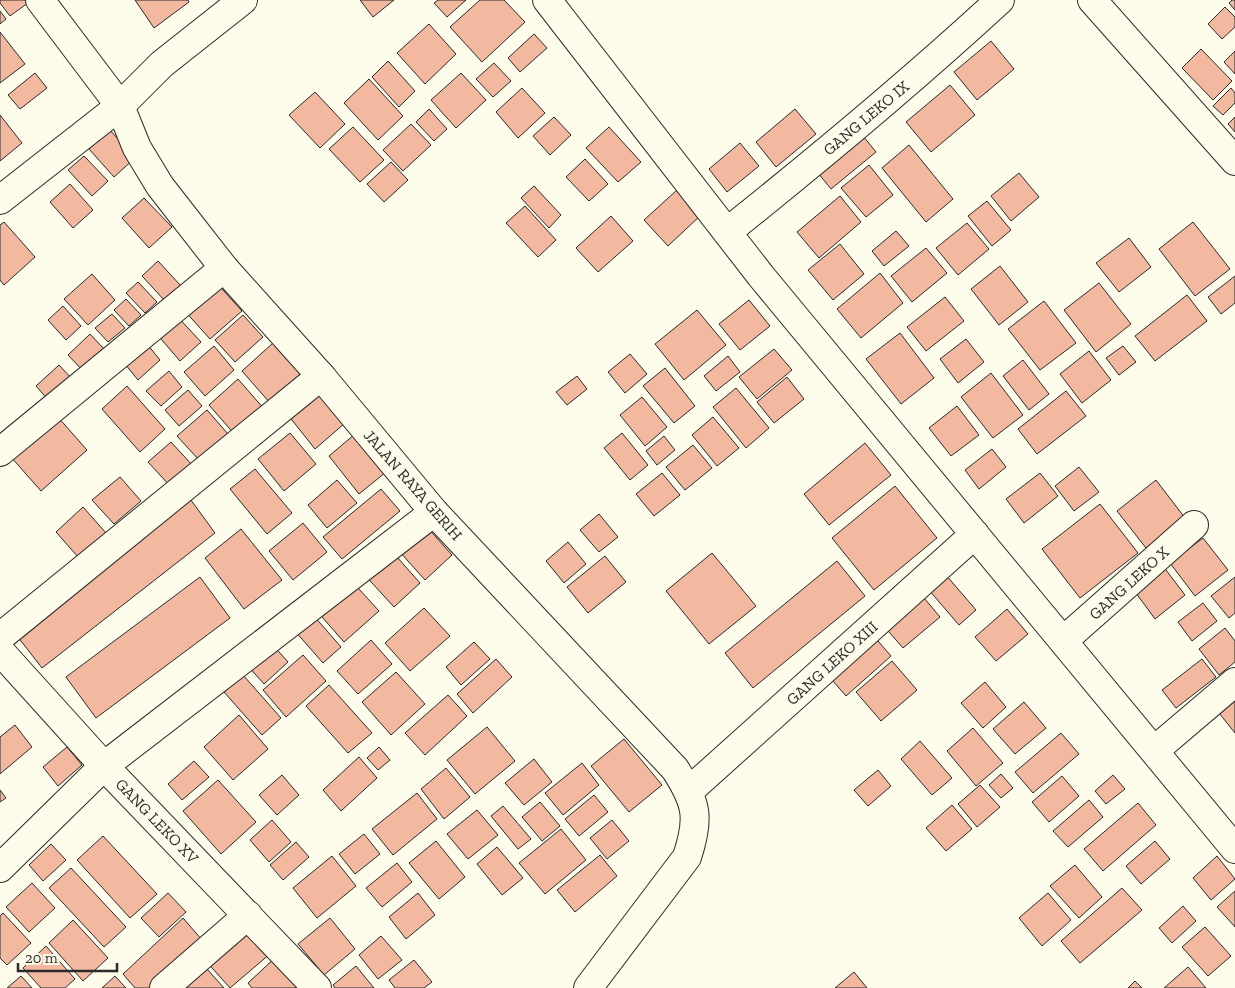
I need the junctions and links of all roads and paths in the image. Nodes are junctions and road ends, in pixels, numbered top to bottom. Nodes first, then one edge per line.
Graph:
1 (40, 0) edge
2 (243, 0) edge
3 (547, 0) edge
4 (1000, 0) edge
5 (1092, 0) edge
6 (120, 106) junction
7 (1235, 161) edge
8 (0, 200) edge
9 (727, 232) junction
10 (224, 268) junction
11 (321, 376) junction
12 (0, 452) edge
13 (434, 512) junction
14 (1194, 525) dead end
15 (975, 534) junction
16 (0, 637) edge
17 (1063, 641) junction
18 (0, 651) edge
19 (1235, 682) edge
20 (1155, 750) junction
21 (104, 766) junction
22 (689, 791) junction
23 (1235, 849) edge
24 (0, 868) edge
25 (248, 915) junction
26 (164, 988) edge
27 (317, 988) edge
28 (588, 988) edge

1 - 6 street, JALAN RAYA GERIH
2 - 6 street
3 - 9 street
4 - 9 street, GANG LEKO IX
5 - 7 street
6 - 8 street
6 - 10 street, JALAN RAYA GERIH
9 - 15 street
10 - 11 street, JALAN RAYA GERIH
10 - 12 street
11 - 13 street, JALAN RAYA GERIH
11 - 16 street
13 - 21 street
13 - 22 street, JALAN RAYA GERIH
14 - 17 street, GANG LEKO X
15 - 17 street
15 - 22 street, GANG LEKO XIII
17 - 20 street
18 - 21 street, GANG LEKO XV
19 - 20 street
20 - 23 street
21 - 24 street
21 - 25 street, GANG LEKO XV
22 - 28 street, JALAN RAYA GERIH
25 - 26 street
25 - 27 street, GANG LEKO XV

